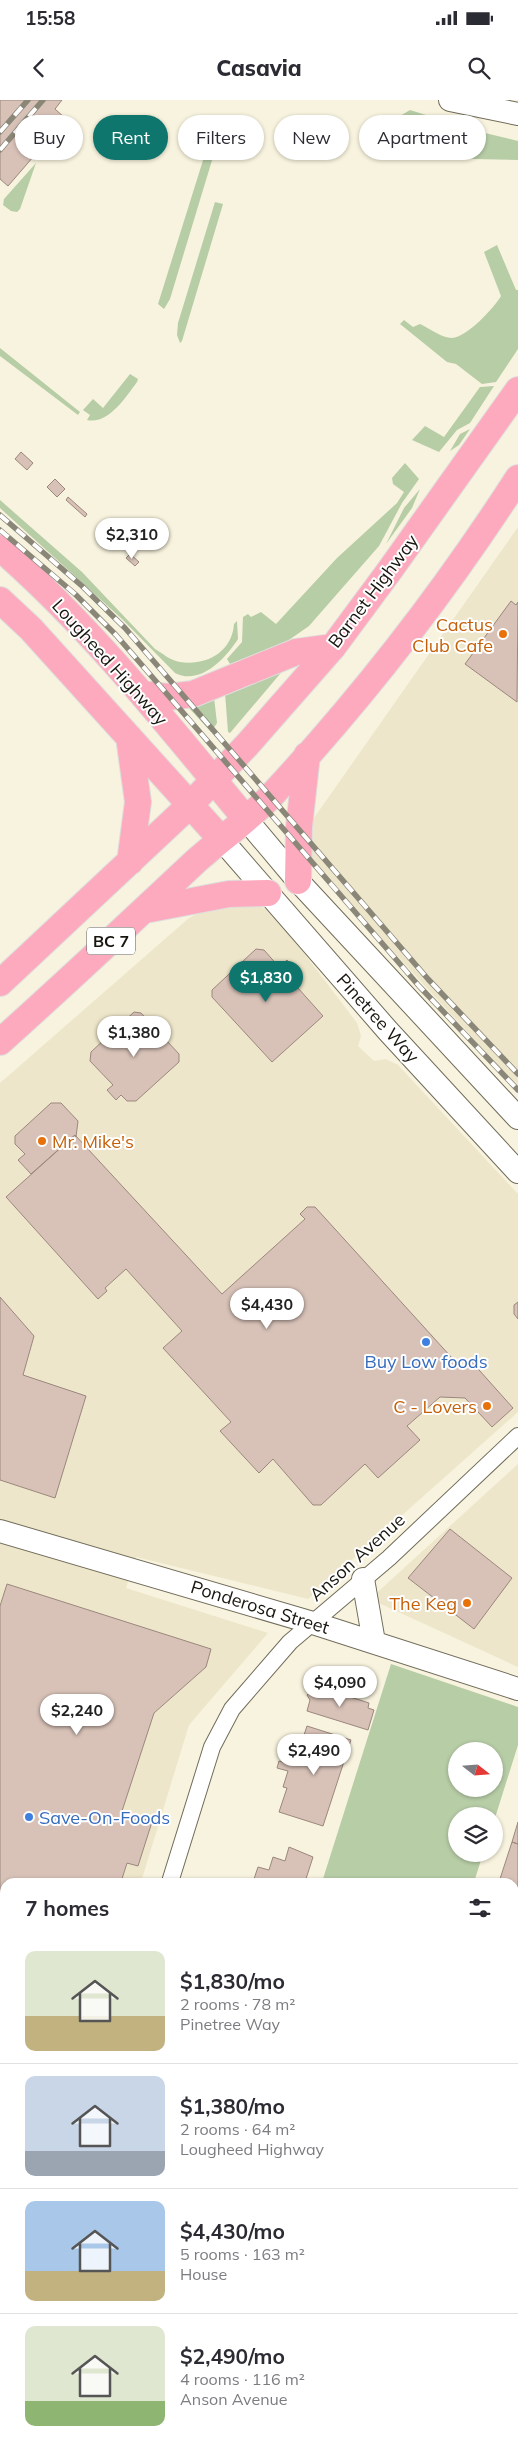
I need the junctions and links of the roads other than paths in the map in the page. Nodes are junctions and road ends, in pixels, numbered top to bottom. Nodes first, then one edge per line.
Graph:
1 (450, 100) edge
2 (518, 114) edge
3 (518, 390) edge
4 (518, 478) edge
5 (0, 548) edge
6 (0, 600) edge
7 (332, 647) junction
8 (142, 694) junction
9 (129, 737) junction
10 (307, 755) junction
11 (215, 781) junction
12 (190, 805) junction
13 (245, 818) junction
14 (221, 839) junction
15 (130, 862) junction
16 (298, 881) junction
17 (268, 893) junction
18 (145, 910) junction
19 (0, 983) edge
20 (0, 1042) edge
21 (518, 1118) edge
22 (518, 1172) edge
23 (518, 1436) edge
24 (0, 1531) edge
25 (363, 1579) junction
26 (313, 1623) junction
27 (374, 1642) junction
28 (518, 1689) edge
29 (171, 1878) edge

1 - 2 main road
3 - 7 main road, Barnet Highway
4 - 10 main road
5 - 8 main road, Lougheed Highway
6 - 9 main road, Lougheed Highway
7 - 8 main road
7 - 11 main road, Barnet Highway
8 - 11 main road, Lougheed Highway
9 - 12 main road, Lougheed Highway
9 - 15 main road
10 - 13 main road
10 - 16 main road
11 - 12 main road, BC 7
11 - 13 main road, Lougheed Highway
12 - 14 main road, Lougheed Highway
12 - 15 main road, BC 7
13 - 14 main road, BC 7
13 - 16 main road, Pinetree Way
14 - 17 main road, Pinetree Way
14 - 18 main road, BC 7
15 - 19 main road, BC 7
16 - 21 main road, Pinetree Way
17 - 18 main road
17 - 22 main road, Pinetree Way
18 - 20 main road, BC 7
23 - 25 street, Anson Avenue
24 - 26 main road, Ponderosa Street
25 - 26 street, Anson Avenue
25 - 27 main road
26 - 27 main road, Ponderosa Street
26 - 29 street, Anson Avenue
27 - 28 main road, Ponderosa Street

